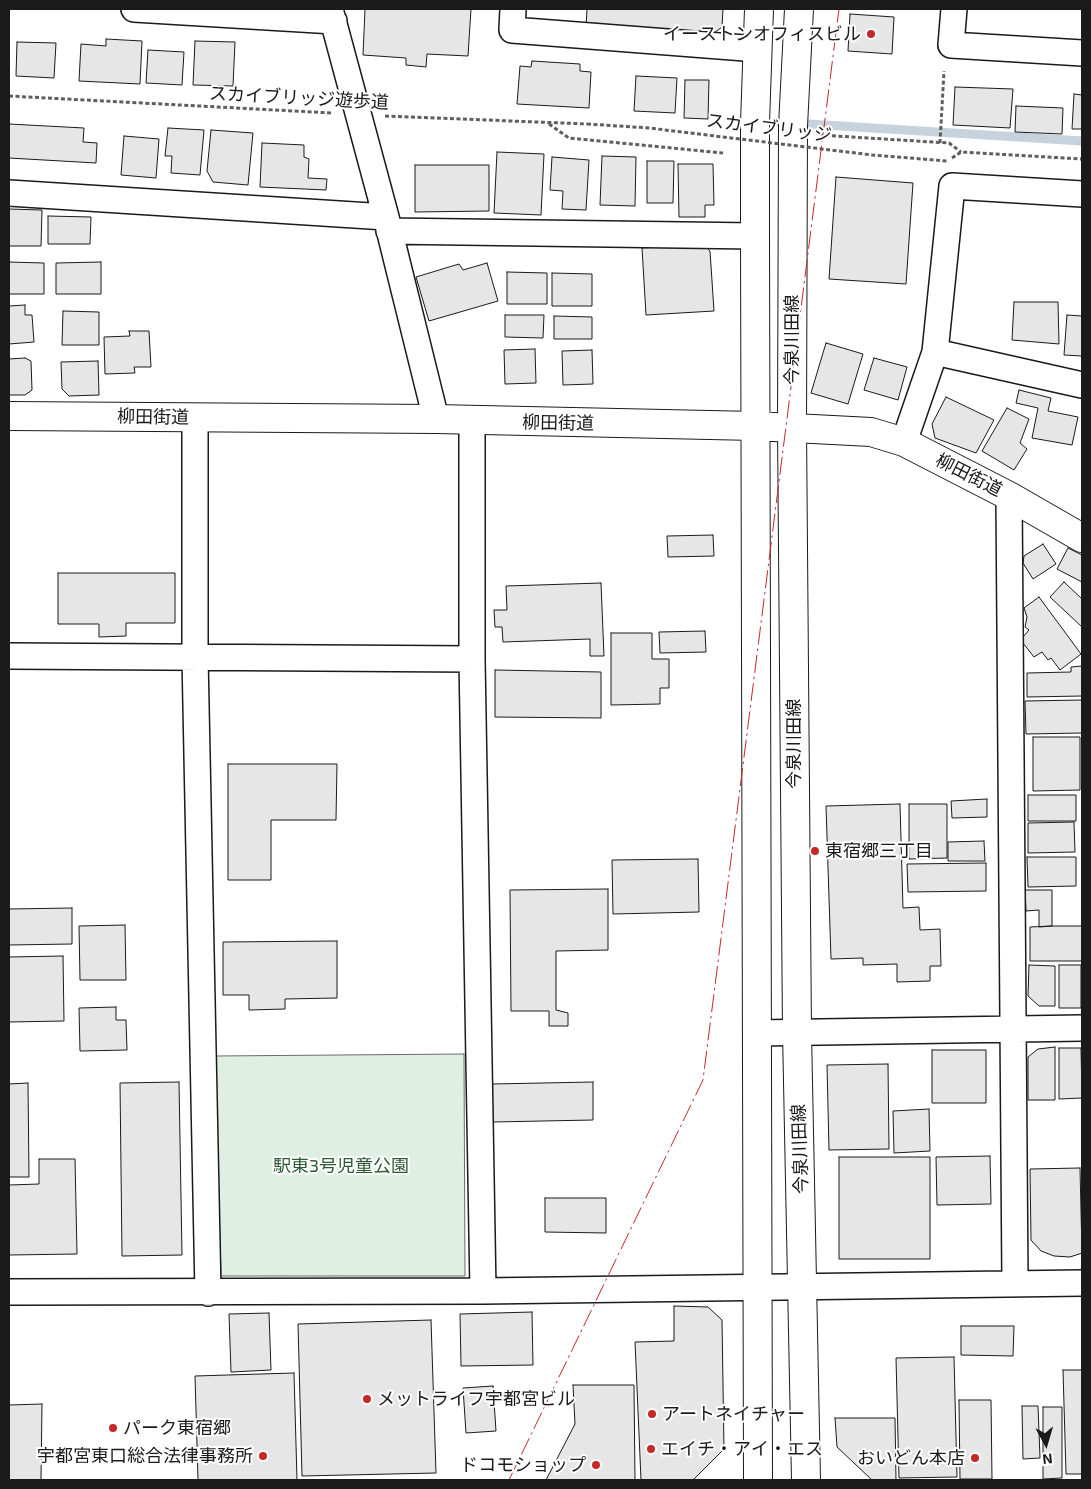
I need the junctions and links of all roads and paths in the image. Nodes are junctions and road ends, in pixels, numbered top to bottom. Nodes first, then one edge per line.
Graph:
1 (134, 9) edge
2 (513, 9) edge
3 (760, 9) edge
4 (798, 9) edge
5 (954, 9) edge
6 (332, 15) edge
7 (952, 45) junction
8 (758, 49) junction
9 (1082, 53) edge
10 (9, 96) edge
11 (358, 114) junction
12 (548, 123) junction
13 (587, 124) joint
14 (814, 135) dead end
15 (940, 143) junction
16 (961, 152) junction
17 (723, 153) dead end
18 (1082, 159) edge
19 (9, 193) edge
20 (1082, 194) edge
21 (387, 224) junction
22 (755, 236) junction
23 (935, 352) junction
24 (1082, 384) edge
25 (9, 416) edge
26 (195, 418) junction
27 (436, 420) junction
28 (472, 421) junction
29 (755, 426) junction
30 (792, 427) junction
31 (904, 442) junction
32 (1009, 496) junction
33 (1082, 538) edge
34 (9, 656) edge
35 (195, 657) junction
36 (472, 658) junction
37 (1082, 1028) edge
38 (1013, 1029) junction
39 (797, 1032) junction
40 (756, 1033) junction
41 (1015, 1283) junction
42 (1082, 1283) edge
43 (804, 1286) junction
44 (756, 1287) junction
45 (483, 1291) junction
46 (9, 1292) edge
47 (208, 1293) junction
48 (758, 1480) edge
49 (806, 1480) edge

1 - 6 street
2 - 8 street
3 - 8 street, 今泉川田線
4 - 30 street, 今泉川田線
5 - 7 street
6 - 11 street
7 - 9 street
7 - 15 path
8 - 22 street, 今泉川田線
10 - 11 path, スカイブリッジ遊歩道
11 - 12 path, スカイブリッジ遊歩道
11 - 21 street
12 - 13 path, スカイブリッジ遊歩道
12 - 17 path
13 - 16 path, スカイブリッジ, bridge
14 - 15 path
15 - 16 path
16 - 18 path
19 - 21 street
20 - 23 street
21 - 22 street
21 - 27 street
22 - 29 street, 今泉川田線
23 - 24 street
23 - 31 street
25 - 26 street, 柳田街道
26 - 27 street, 柳田街道
26 - 35 street
27 - 28 street, 柳田街道
28 - 29 street, 柳田街道
28 - 36 street
29 - 30 street, 柳田街道
29 - 40 street, 今泉川田線
30 - 31 street, 柳田街道
30 - 39 street, 今泉川田線
31 - 32 street, 柳田街道
32 - 33 street, 柳田街道
32 - 38 street
34 - 35 street
35 - 36 street
35 - 47 street
36 - 45 street
37 - 38 street
38 - 39 street
38 - 41 street
39 - 40 street
39 - 43 street, 今泉川田線
40 - 44 street, 今泉川田線
41 - 42 street
41 - 43 street
43 - 44 street
43 - 49 street, 今泉川田線
44 - 45 street
44 - 48 street, 今泉川田線
45 - 47 street
46 - 47 street

